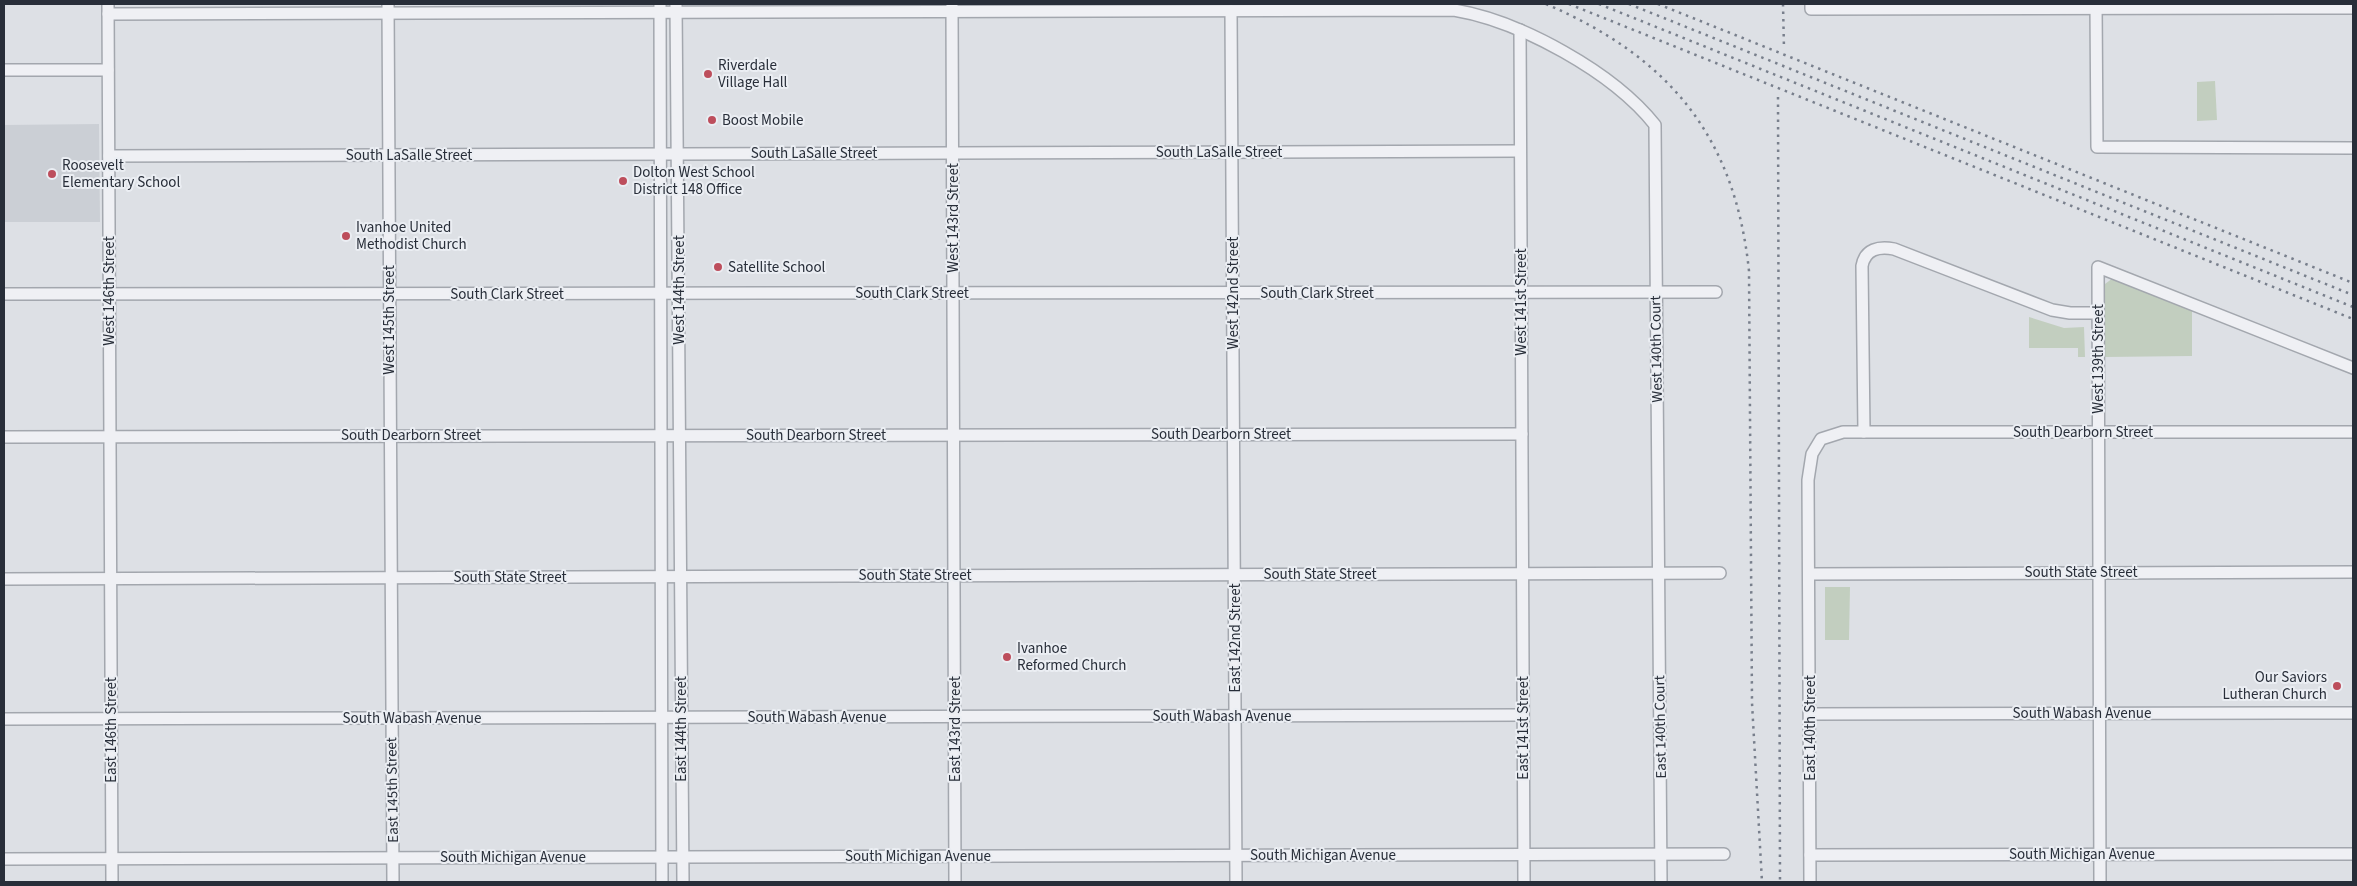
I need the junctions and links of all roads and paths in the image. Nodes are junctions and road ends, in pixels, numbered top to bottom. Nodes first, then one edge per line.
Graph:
1 (1811, 6) edge
2 (2096, 6) edge
3 (952, 7) edge
4 (388, 8) edge
5 (660, 8) edge
6 (676, 8) edge
7 (2353, 8) edge
8 (108, 9) edge
9 (1231, 11) junction
10 (1520, 30) junction
11 (4, 70) edge
12 (108, 70) junction
13 (2353, 148) edge
14 (1520, 151) junction
15 (1232, 152) junction
16 (952, 153) junction
17 (660, 154) junction
18 (678, 154) junction
19 (388, 155) junction
20 (109, 156) junction
21 (1656, 292) junction
22 (1716, 292) dead end
23 (953, 293) junction
24 (1234, 293) junction
25 (1521, 293) junction
26 (4, 294) edge
27 (109, 294) junction
28 (389, 294) junction
29 (661, 294) junction
30 (679, 294) junction
31 (2098, 313) junction
32 (2353, 368) edge
33 (1864, 432) junction
34 (2098, 432) junction
35 (2353, 432) edge
36 (1234, 434) junction
37 (1522, 434) junction
38 (661, 435) junction
39 (680, 435) junction
40 (954, 435) junction
41 (110, 436) junction
42 (390, 436) junction
43 (4, 437) edge
44 (1816, 444) joint
45 (1720, 572) dead end
46 (2099, 572) junction
47 (2353, 572) edge
48 (1522, 573) junction
49 (1658, 573) junction
50 (1235, 574) junction
51 (1809, 574) junction
52 (954, 575) junction
53 (662, 576) junction
54 (680, 576) junction
55 (390, 577) junction
56 (111, 578) junction
57 (4, 579) edge
58 (2100, 713) junction
59 (2353, 713) edge
60 (1810, 714) junction
61 (1236, 715) junction
62 (1523, 715) junction
63 (955, 716) junction
64 (662, 717) junction
65 (681, 717) junction
66 (111, 718) junction
67 (391, 718) junction
68 (4, 719) edge
69 (1524, 854) junction
70 (1661, 854) junction
71 (1724, 854) dead end
72 (2100, 854) junction
73 (2353, 854) edge
74 (1236, 855) junction
75 (1810, 855) junction
76 (955, 856) junction
77 (393, 857) junction
78 (662, 857) junction
79 (682, 857) junction
80 (112, 858) junction
81 (4, 859) edge
82 (112, 882) edge
83 (393, 882) edge
84 (662, 882) edge
85 (682, 882) edge
86 (955, 882) edge
87 (1236, 882) edge
88 (1524, 882) edge
89 (1661, 882) edge
90 (1810, 882) edge
91 (2100, 882) edge

1 - 2 street
2 - 7 street
2 - 13 street
3 - 6 street
3 - 9 street
3 - 16 street, West 143rd Street
4 - 5 street
4 - 8 street
4 - 19 street, West 145th Street
5 - 6 street
5 - 17 street, West 144th Street
6 - 18 street, West 144th Street
8 - 12 street, West 146th Street
9 - 10 street
9 - 15 street, West 142nd Street
10 - 14 street, West 141st Street
10 - 21 street, West 140th Court
11 - 12 street
12 - 20 street, West 146th Street
14 - 15 street, South LaSalle Street
14 - 25 street, West 141st Street
15 - 16 street, South LaSalle Street
15 - 24 street, West 142nd Street
16 - 18 street, South LaSalle Street
16 - 23 street, West 143rd Street
17 - 18 street, South LaSalle Street
17 - 19 street, South LaSalle Street
17 - 29 street, West 144th Street
18 - 30 street, West 144th Street
19 - 20 street, South LaSalle Street
19 - 28 street, West 145th Street
20 - 27 street, West 146th Street
21 - 22 street, South Clark Street
21 - 25 street, South Clark Street
21 - 49 street, West 140th Court
23 - 24 street, South Clark Street
23 - 30 street, South Clark Street
23 - 40 street, West 143rd Street
24 - 25 street, South Clark Street
24 - 36 street, West 142nd Street
25 - 37 street, West 141st Street
26 - 27 street, South Clark Street
27 - 28 street, South Clark Street
27 - 41 street, West 146th Street
28 - 29 street, South Clark Street
28 - 42 street, West 145th Street
29 - 30 street, South Clark Street
29 - 38 street, West 144th Street
30 - 39 street, West 144th Street
31 - 32 street, West 139th Street
31 - 33 street
31 - 34 street, West 139th Street
33 - 34 street, South Dearborn Street
33 - 44 street, South Dearborn Street
34 - 35 street, South Dearborn Street
34 - 46 street, West 139th Street
36 - 37 street, South Dearborn Street
36 - 40 street, South Dearborn Street
36 - 50 street, West 142nd Street
37 - 48 street, West 141st Street
38 - 39 street, South Dearborn Street
38 - 42 street, South Dearborn Street
38 - 53 street, West 144th Street
39 - 40 street, South Dearborn Street
39 - 54 street, West 144th Street
40 - 52 street, West 143rd Street
41 - 42 street, South Dearborn Street
41 - 43 street, South Dearborn Street
41 - 56 street, West 146th Street
42 - 55 street, West 145th Street
44 - 51 street, East 140th Street
45 - 49 street, South State Street
46 - 47 street, South State Street
46 - 51 street, South State Street
46 - 58 street, West 139th Street
48 - 49 street, South State Street
48 - 50 street, South State Street
48 - 62 street, East 141st Street
49 - 70 street, East 140th Court
50 - 52 street, South State Street
50 - 61 street, East 142nd Street
51 - 60 street, East 140th Street
52 - 54 street, South State Street
52 - 63 street, East 143rd Street
53 - 54 street, South State Street
53 - 55 street, South State Street
53 - 64 street, East 144th Street
54 - 65 street, East 144th Street
55 - 56 street, South State Street
55 - 67 street, East 145th Street
56 - 57 street, South State Street
56 - 66 street, East 146th Street
58 - 59 street, South Wabash Avenue
58 - 60 street, South Wabash Avenue
58 - 72 street, West 139th Street
60 - 75 street, East 140th Street
61 - 62 street, South Wabash Avenue
61 - 63 street, South Wabash Avenue
61 - 74 street, East 142nd Street
62 - 69 street, East 141st Street
63 - 65 street, South Wabash Avenue
63 - 76 street, East 143rd Street
64 - 65 street, South Wabash Avenue
64 - 67 street, South Wabash Avenue
64 - 78 street, East 144th Street
65 - 79 street, East 144th Street
66 - 67 street, South Wabash Avenue
66 - 68 street, South Wabash Avenue
66 - 80 street, East 146th Street
67 - 77 street, East 145th Street
69 - 70 street, South Michigan Avenue
69 - 74 street, South Michigan Avenue
69 - 88 street, East 141st Street
70 - 71 street, South Michigan Avenue
70 - 89 street, East 140th Court
72 - 73 street, South Michigan Avenue
72 - 75 street, South Michigan Avenue
72 - 91 street, West 139th Street
74 - 76 street, South Michigan Avenue
74 - 87 street, East 142nd Street
75 - 90 street, East 140th Street
76 - 79 street, South Michigan Avenue
76 - 86 street, East 143rd Street
77 - 78 street, South Michigan Avenue
77 - 80 street, South Michigan Avenue
77 - 83 street, East 145th Street
78 - 79 street, South Michigan Avenue
78 - 84 street, East 144th Street
79 - 85 street, East 144th Street
80 - 81 street, South Michigan Avenue
80 - 82 street, East 146th Street

